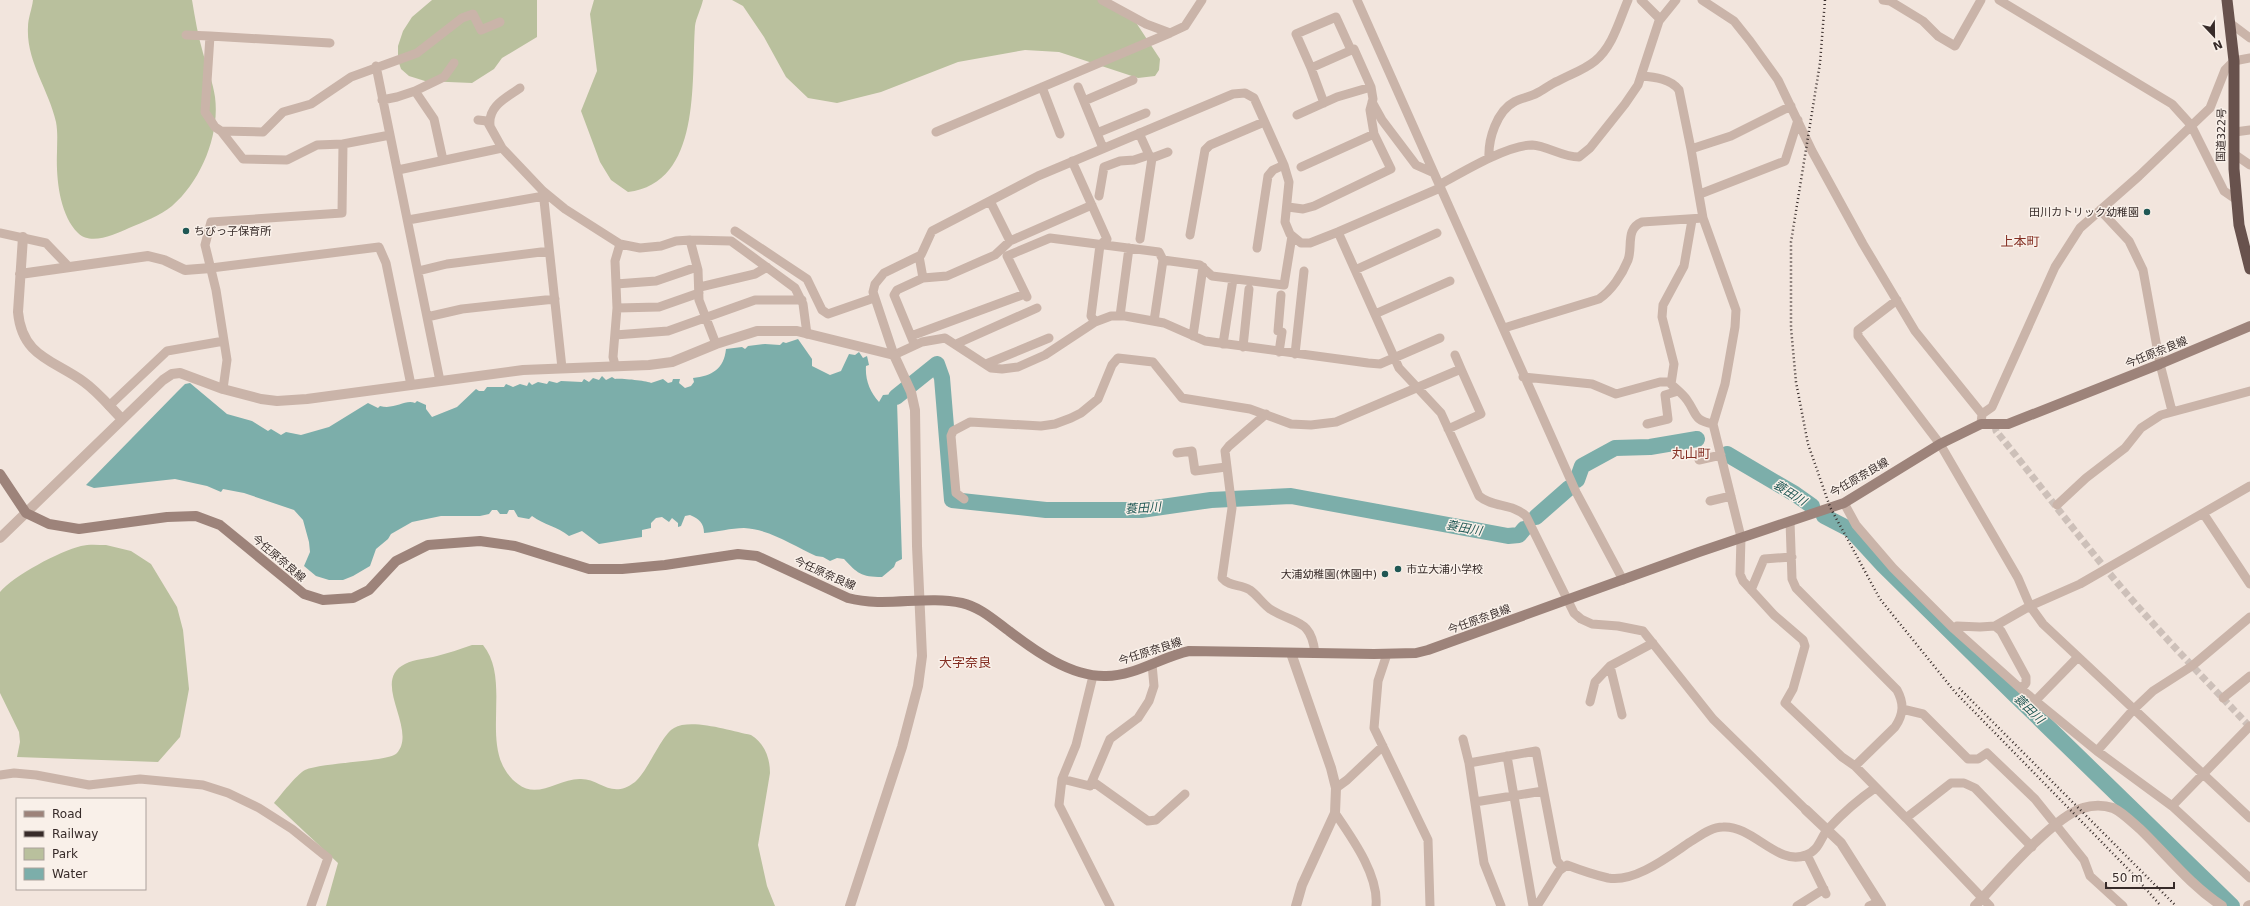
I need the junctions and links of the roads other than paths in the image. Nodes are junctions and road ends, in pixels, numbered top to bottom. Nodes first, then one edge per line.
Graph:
1 (1102, 0) edge
2 (1202, 0) edge
3 (1357, 0) edge
4 (1628, 0) edge
5 (1641, 0) edge
6 (1676, 0) edge
7 (1702, 0) edge
8 (1883, 0) edge
9 (1981, 0) edge
10 (1999, 0) edge
11 (2227, 0) edge
12 (1660, 19) junction
13 (500, 22) dead end
14 (2230, 23) junction
15 (1170, 33) junction
16 (186, 35) dead end
17 (210, 36) junction
18 (2250, 38) edge
19 (330, 43) dead end
20 (1351, 50) junction
21 (2250, 58) edge
22 (2234, 61) junction
23 (454, 63) dead end
24 (376, 66) junction
25 (1310, 68) junction
26 (1641, 76) junction
27 (1133, 80) dead end
28 (1042, 87) junction
29 (1078, 87) dead end
30 (520, 88) dead end
31 (1371, 88) junction
32 (415, 91) junction
33 (382, 100) junction
34 (1084, 101) junction
35 (1372, 102) junction
36 (1324, 103) junction
37 (1791, 106) junction
38 (1146, 113) dead end
39 (1297, 115) dead end
40 (478, 120) dead end
41 (1264, 122) junction
42 (1800, 124) junction
43 (490, 125) junction
44 (2191, 125) junction
45 (2250, 130) edge
46 (221, 131) junction
47 (936, 132) dead end
48 (2235, 132) junction
49 (1097, 133) junction
50 (1140, 133) junction
51 (1060, 134) dead end
52 (1374, 134) junction
53 (390, 135) junction
54 (343, 144) junction
55 (502, 148) junction
56 (1103, 148) junction
57 (1691, 149) junction
58 (1168, 152) dead end
59 (2234, 154) junction
60 (1150, 157) junction
61 (1489, 158) junction
62 (443, 160) junction
63 (1072, 161) junction
64 (1284, 165) junction
65 (2250, 165) edge
66 (1301, 167) dead end
67 (398, 170) junction
68 (1434, 173) junction
69 (1440, 186) junction
70 (543, 194) junction
71 (1700, 194) junction
72 (1099, 196) dead end
73 (2237, 200) junction
74 (990, 201) junction
75 (1092, 205) junction
76 (1288, 207) junction
77 (2100, 210) junction
78 (1703, 218) junction
79 (408, 220) junction
80 (1692, 220) junction
81 (735, 231) dead end
82 (0, 232) edge
83 (1338, 232) junction
84 (1437, 233) dead end
85 (1190, 235) dead end
86 (1292, 236) junction
87 (23, 237) junction
88 (1140, 239) dead end
89 (690, 240) junction
90 (1010, 241) junction
91 (620, 244) junction
92 (1100, 245) junction
93 (1129, 248) junction
94 (1257, 248) dead end
95 (549, 251) junction
96 (919, 256) junction
97 (1163, 260) junction
98 (68, 267) junction
99 (697, 267) junction
100 (767, 267) junction
101 (1203, 267) junction
102 (211, 268) junction
103 (2250, 268) edge
104 (1355, 270) junction
105 (418, 271) junction
106 (1304, 271) dead end
107 (20, 274) junction
108 (923, 278) junction
109 (1233, 279) junction
110 (1450, 280) dead end
111 (616, 284) junction
112 (1249, 289) dead end
113 (699, 290) junction
114 (1281, 294) dead end
115 (874, 298) junction
116 (554, 300) junction
117 (802, 300) junction
118 (1897, 300) junction
119 (618, 308) junction
120 (1037, 308) dead end
121 (1375, 314) junction
122 (705, 316) junction
123 (1120, 316) junction
124 (427, 317) junction
125 (1154, 321) junction
126 (1095, 322) junction
127 (2250, 326) edge
128 (1504, 328) junction
129 (807, 334) junction
130 (615, 335) junction
131 (911, 336) junction
132 (1193, 336) junction
133 (1049, 338) dead end
134 (1440, 338) dead end
135 (224, 341) junction
136 (716, 344) junction
137 (956, 344) junction
138 (1223, 344) junction
139 (915, 346) junction
140 (1243, 347) junction
141 (1279, 352) junction
142 (1295, 354) junction
143 (894, 355) junction
144 (1455, 355) dead end
145 (1395, 357) junction
146 (986, 364) junction
147 (2160, 364) junction
148 (614, 365) junction
149 (562, 368) junction
150 (1462, 369) junction
151 (1523, 377) junction
152 (440, 381) junction
153 (1672, 382) junction
154 (411, 385) junction
155 (1419, 388) junction
156 (224, 389) junction
157 (1678, 391) junction
158 (2250, 391) edge
159 (109, 406) junction
160 (2172, 411) junction
161 (1266, 414) junction
162 (122, 419) junction
163 (1982, 419) junction
164 (1647, 424) dead end
165 (1713, 424) junction
166 (1448, 429) junction
167 (1940, 444) junction
168 (1177, 453) dead end
169 (1721, 455) junction
170 (1700, 460) dead end
171 (1226, 466) junction
172 (0, 474) edge
173 (2250, 486) edge
174 (1731, 496) junction
175 (964, 499) dead end
176 (1710, 501) dead end
177 (1844, 503) junction
178 (2057, 505) dead end
179 (26, 513) junction
180 (2203, 513) junction
181 (1790, 521) junction
182 (1741, 537) junction
183 (0, 538) edge
184 (1792, 557) junction
185 (1623, 580) junction
186 (2250, 584) edge
187 (1751, 590) junction
188 (920, 599) junction
189 (1566, 600) junction
190 (2030, 606) junction
191 (2250, 617) edge
192 (1995, 626) junction
193 (1954, 628) junction
194 (1653, 643) junction
195 (1290, 653) junction
196 (1315, 653) junction
197 (1387, 654) junction
198 (2078, 657) junction
199 (1152, 664) junction
200 (1610, 666) junction
201 (1093, 676) junction
202 (2250, 676) edge
203 (2021, 689) junction
204 (2223, 698) dead end
205 (2035, 701) junction
206 (1590, 702) dead end
207 (1902, 709) junction
208 (2133, 710) junction
209 (1622, 715) dead end
210 (2250, 726) edge
211 (1463, 739) dead end
212 (1383, 746) junction
213 (2097, 751) junction
214 (1507, 756) junction
215 (1469, 763) junction
216 (1855, 766) junction
217 (2203, 773) junction
218 (0, 775) edge
219 (1062, 779) junction
220 (1092, 781) junction
221 (1336, 788) junction
222 (1875, 788) junction
223 (1543, 792) junction
224 (1186, 794) dead end
225 (1514, 796) junction
226 (1475, 802) junction
227 (2172, 806) junction
228 (1806, 810) joint
229 (1335, 813) junction
230 (1906, 818) junction
231 (2250, 818) edge
232 (1828, 828) junction
233 (2035, 844) junction
234 (1807, 855) junction
235 (1564, 868) junction
236 (2250, 878) edge
237 (1876, 905) edge
238 (311, 906) edge
239 (850, 906) edge
240 (1110, 906) edge
241 (1296, 906) edge
242 (1376, 906) edge
243 (1430, 906) edge
244 (1501, 906) edge
245 (1533, 906) edge
246 (1537, 906) edge
247 (1797, 906) edge
248 (1975, 906) edge
249 (1990, 906) edge
250 (2123, 906) edge
251 (2222, 906) edge

1 - 15 street
2 - 15 street
3 - 68 street
4 - 61 street
5 - 12 street
6 - 12 street
7 - 37 street
8 - 9 street
10 - 44 street
11 - 14 highway, 国道322号
12 - 26 street
13 - 24 street
14 - 18 street
14 - 22 highway, 国道322号
15 - 28 street
16 - 17 street
17 - 19 street
17 - 46 street
20 - 25 street
20 - 25 street
20 - 31 street
21 - 22 street
22 - 44 street
22 - 48 highway, 国道322号
23 - 32 street
24 - 33 street
24 - 46 street
25 - 36 street
26 - 57 street
26 - 61 street
27 - 34 street
28 - 47 street
28 - 51 street
29 - 34 street
30 - 43 street
31 - 35 street
31 - 36 street
32 - 33 street
32 - 62 street
33 - 53 street
34 - 49 street
35 - 52 street
35 - 68 street
36 - 39 street
37 - 42 street
37 - 57 street
38 - 49 street
40 - 43 street
41 - 50 street
41 - 64 street
41 - 85 street
42 - 71 street
42 - 118 street
43 - 55 street
44 - 73 street
44 - 77 street
45 - 48 street
46 - 54 street
48 - 59 highway, 国道322号
49 - 56 street
50 - 56 street
50 - 60 street
52 - 66 street
52 - 76 street
53 - 54 street
53 - 67 street
54 - 102 street
55 - 62 street
55 - 70 street
56 - 63 street
57 - 71 street
58 - 60 street
59 - 65 street
59 - 73 highway, 国道322号
60 - 72 street
60 - 88 street
61 - 69 street
62 - 67 street
63 - 74 street
63 - 75 street
64 - 76 street
64 - 94 street
67 - 79 street
68 - 69 street
69 - 83 street
69 - 128 street
70 - 79 street
70 - 91 street
70 - 95 street
71 - 78 street
73 - 103 highway, 国道322号
74 - 90 street
74 - 96 street
75 - 90 street
75 - 92 street
76 - 86 street
77 - 147 street
77 - 163 street
78 - 80 street
78 - 165 street
79 - 105 street
80 - 128 street
80 - 153 street
81 - 115 street
82 - 87 street
83 - 86 street
83 - 104 street
84 - 104 street
86 - 109 street
87 - 98 street
87 - 107 street
89 - 91 street
89 - 99 street
89 - 100 street
90 - 108 street
91 - 111 street
92 - 93 street
92 - 126 street
92 - 131 street
93 - 97 street
93 - 123 street
95 - 105 street
95 - 116 street
96 - 108 street
96 - 115 street
97 - 101 street
97 - 125 street
98 - 102 street
98 - 107 street
99 - 111 street
99 - 113 street
100 - 113 street
100 - 117 street
101 - 109 street
101 - 132 street
102 - 135 street
102 - 154 street
104 - 121 street
105 - 124 street
106 - 142 street
107 - 159 street
108 - 131 street
109 - 138 street
110 - 121 street
111 - 119 street
112 - 140 street
113 - 119 street
113 - 122 street
114 - 141 street
115 - 143 street
116 - 124 street
116 - 149 street
117 - 122 street
117 - 129 street
118 - 163 street
118 - 167 street
119 - 130 street
120 - 137 street
121 - 145 street
122 - 130 street
122 - 136 street
123 - 125 street
123 - 126 street
124 - 152 street
125 - 132 street
126 - 146 street
127 - 147 main road, 今任原奈良線
128 - 151 street
129 - 136 street
129 - 143 street
130 - 148 street
131 - 139 street
132 - 138 street
133 - 146 street
134 - 145 street
135 - 156 street
135 - 159 street
136 - 148 street
137 - 139 street
137 - 146 street
138 - 140 street
139 - 143 street
140 - 141 street
141 - 142 street
142 - 145 street
143 - 188 street
144 - 150 street
145 - 155 street
147 - 160 street
147 - 163 main road, 今任原奈良線
148 - 149 street
149 - 152 street
150 - 155 street
150 - 166 street
151 - 153 street
151 - 185 street
152 - 154 street
153 - 157 street
154 - 156 street
155 - 161 street
155 - 166 street
156 - 162 street
157 - 164 street
157 - 165 street
158 - 160 street
159 - 162 street
160 - 178 street
161 - 171 street
161 - 175 street
162 - 179 street
163 - 167 main road, 今任原奈良線
165 - 169 street
166 - 189 street
167 - 177 main road, 今任原奈良線
167 - 190 street
168 - 171 street
169 - 170 street
169 - 174 street
171 - 196 street
172 - 179 main road
173 - 180 street
174 - 176 street
174 - 182 street
177 - 181 main road, 今任原奈良線
177 - 193 street
179 - 183 street
179 - 188 main road, 今任原奈良線
180 - 186 street
180 - 190 street
181 - 182 main road, 今任原奈良線
181 - 184 street
182 - 185 main road, 今任原奈良線
182 - 187 street
184 - 187 street
184 - 207 street
185 - 189 main road, 今任原奈良線
187 - 216 street
188 - 201 main road, 今任原奈良線
188 - 239 street
189 - 194 street
189 - 197 main road, 今任原奈良線
190 - 192 street
190 - 198 street
191 - 208 street
192 - 193 street
192 - 203 street
193 - 203 street
194 - 200 street
194 - 228 street
195 - 196 main road, 今任原奈良線
195 - 199 main road, 今任原奈良線
195 - 221 street
196 - 197 main road, 今任原奈良線
197 - 212 street
198 - 205 street
198 - 208 street
199 - 201 main road, 今任原奈良線
199 - 220 street
200 - 206 street
200 - 209 street
201 - 219 street
202 - 204 street
203 - 205 street
205 - 213 street
207 - 216 street
207 - 250 street
208 - 213 street
208 - 217 street
210 - 217 street
211 - 215 street
212 - 221 street
212 - 243 street
213 - 227 street
214 - 215 street
214 - 223 street
214 - 225 street
215 - 226 street
216 - 222 street
217 - 227 street
217 - 231 street
218 - 238 street
219 - 220 street
219 - 240 street
220 - 224 street
221 - 229 street
222 - 230 street
222 - 232 street
223 - 225 street
223 - 235 street
225 - 226 street
225 - 245 street
226 - 244 street
227 - 236 street
228 - 232 street
229 - 241 street
229 - 242 street
230 - 233 street
230 - 249 street
232 - 234 street
232 - 237 street
233 - 248 street
233 - 251 street
234 - 235 street
234 - 247 street
235 - 246 street

